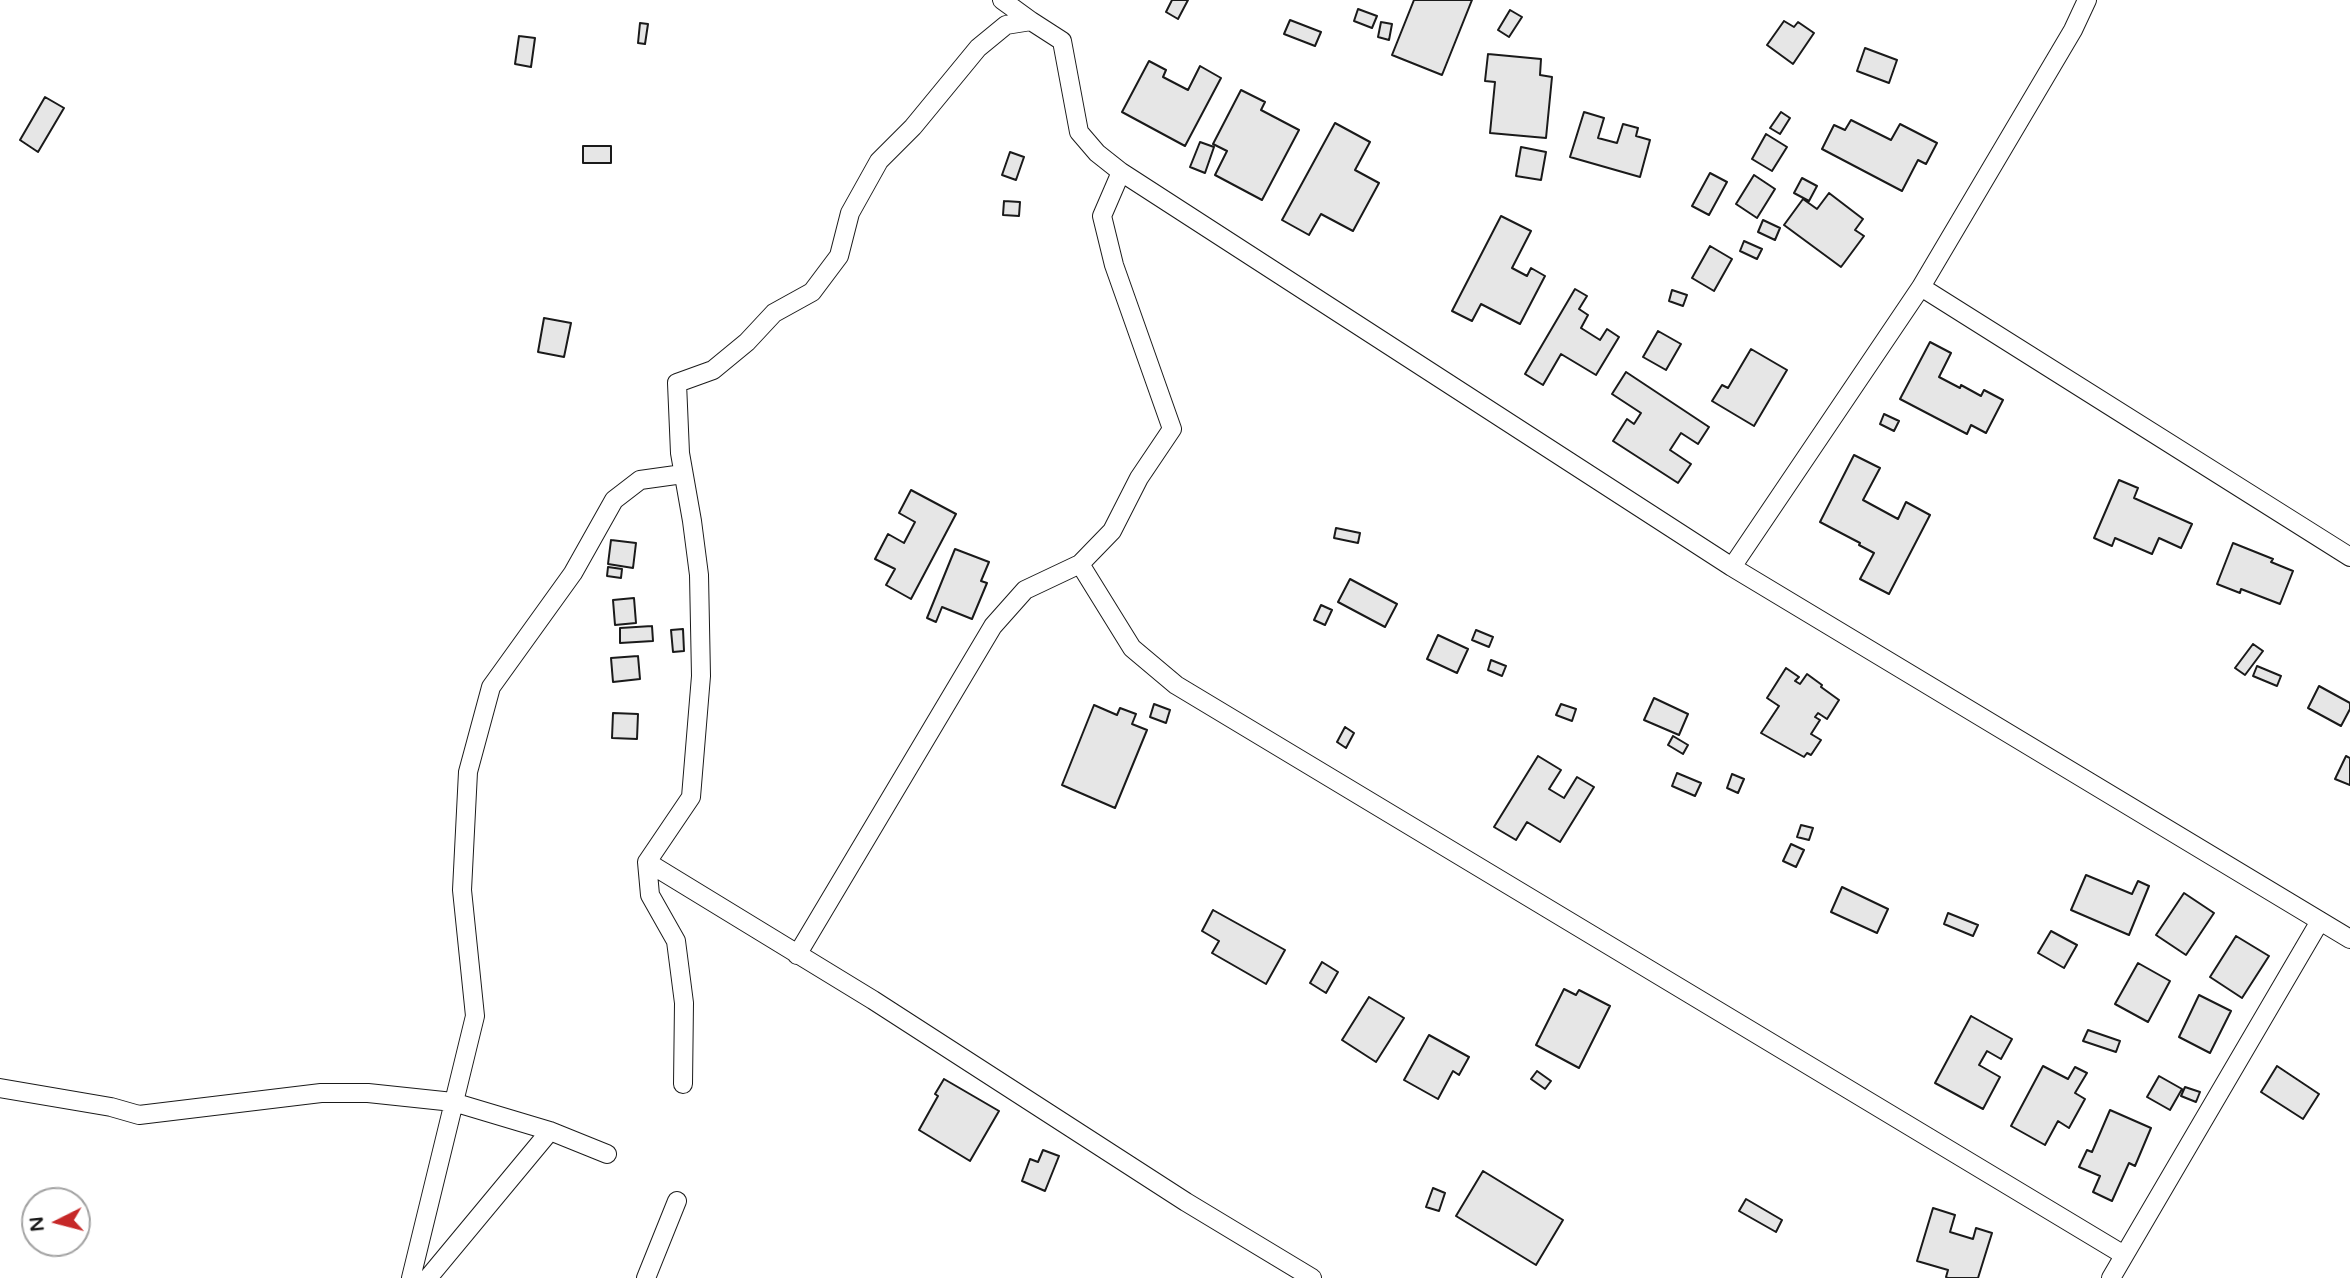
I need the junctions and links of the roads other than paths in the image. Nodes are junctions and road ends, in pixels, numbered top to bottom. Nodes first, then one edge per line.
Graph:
1 (1002, 0) edge
2 (2087, 0) edge
3 (1031, 21) junction
4 (1121, 172) junction
5 (1921, 286) junction
6 (683, 474) junction
7 (2350, 557) edge
8 (1080, 564) junction
9 (1731, 567) junction
10 (647, 862) junction
11 (2320, 921) junction
12 (2350, 939) edge
13 (797, 955) junction
14 (682, 1084) dead end
15 (0, 1088) edge
16 (453, 1102) junction
17 (550, 1131) junction
18 (607, 1154) dead end
19 (677, 1201) dead end
20 (2124, 1255) junction
21 (411, 1278) edge
22 (428, 1278) edge
23 (646, 1278) edge
24 (1312, 1278) edge
25 (2111, 1278) edge

1 - 3 street
2 - 5 street
3 - 4 street
3 - 6 street
4 - 8 street
4 - 9 street
5 - 7 street
5 - 9 street
6 - 10 street
6 - 16 street
8 - 13 street
8 - 20 street
9 - 11 street
10 - 13 street
10 - 14 street
11 - 12 street
11 - 20 street
13 - 24 street
15 - 16 street
16 - 17 street
16 - 21 street
17 - 18 street
17 - 22 street
19 - 23 street
20 - 25 street

